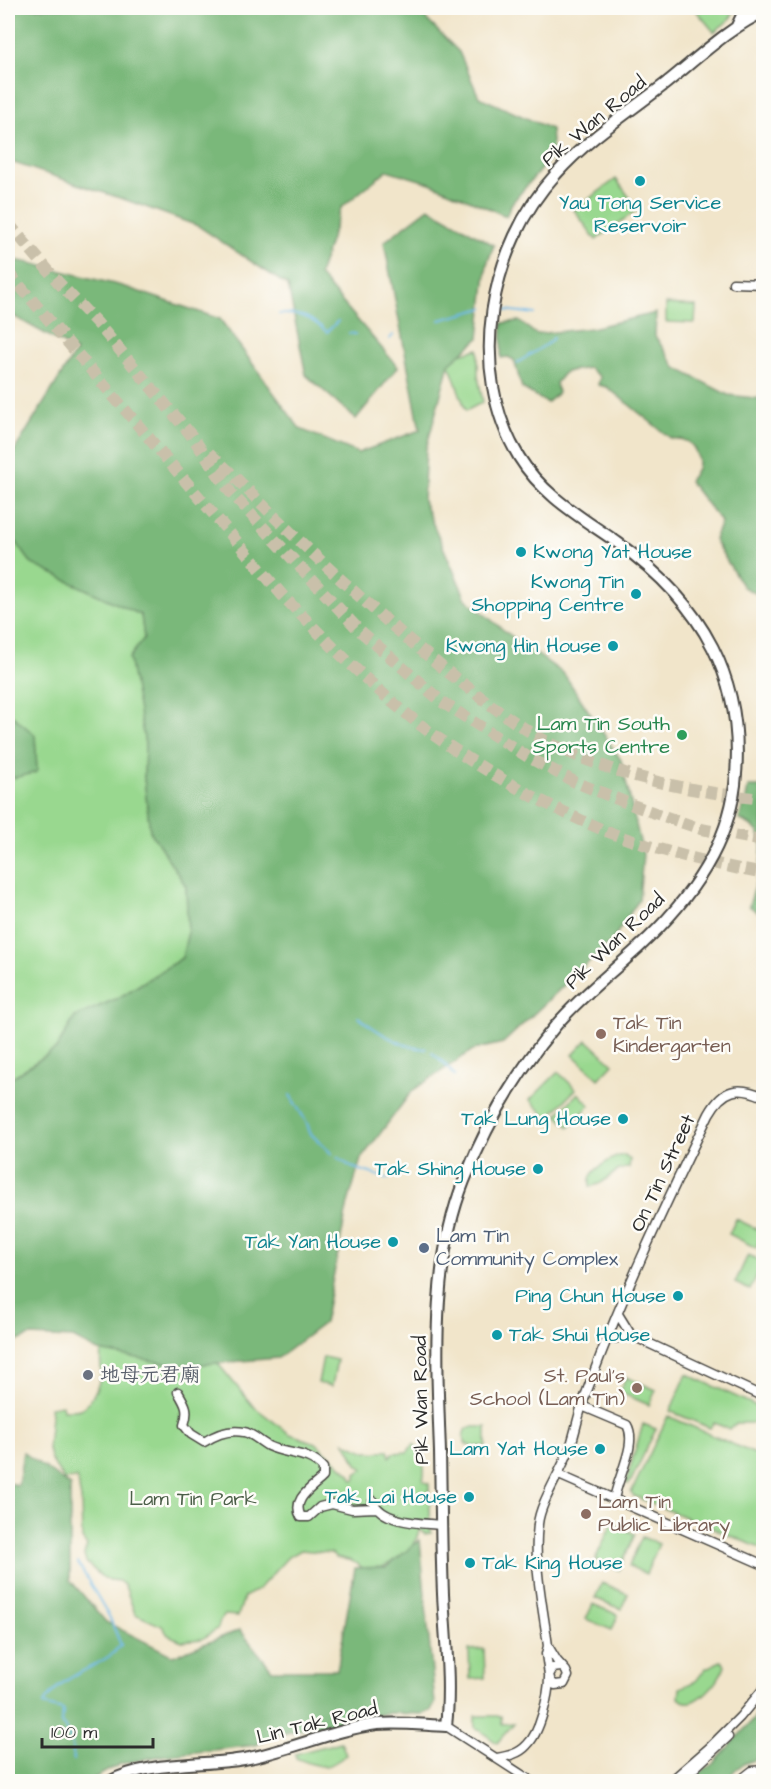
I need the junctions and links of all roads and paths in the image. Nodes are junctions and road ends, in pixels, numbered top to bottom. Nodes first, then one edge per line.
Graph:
1 (742, 8) edge
2 (763, 10) edge
3 (736, 28) junction
4 (733, 283) dead end
5 (764, 284) edge
6 (764, 1097) edge
7 (618, 1314) junction
8 (631, 1335) junction
9 (608, 1340) junction
10 (178, 1392) dead end
11 (764, 1396) edge
12 (582, 1406) junction
13 (559, 1475) junction
14 (614, 1500) junction
15 (441, 1525) junction
16 (764, 1565) edge
17 (548, 1646) junction
18 (561, 1667) junction
19 (549, 1676) junction
20 (764, 1688) edge
21 (764, 1695) edge
22 (446, 1726) junction
23 (497, 1758) junction
24 (764, 1770) edge
25 (522, 1778) edge
26 (109, 1782) edge
27 (533, 1782) edge
28 (670, 1782) edge
29 (679, 1782) edge
30 (738, 1782) edge

1 - 3 main road
2 - 3 main road, Pik Wan Road
3 - 15 main road, Pik Wan Road
4 - 5 street
6 - 7 street, On Tin Street
7 - 8 street
7 - 9 street, On Tin Street
8 - 9 street
8 - 11 street
9 - 12 street, On Tin Street
10 - 15 street
12 - 13 street, On Tin Street
12 - 14 street
13 - 14 street
13 - 17 street, On Tin Street
14 - 16 street
15 - 22 main road, Pik Wan Road
17 - 18 street
17 - 19 street, On Tin Street
18 - 19 street
18 - 19 street
19 - 23 street, On Tin Street
20 - 28 street
21 - 29 street
22 - 23 street, Lin Tak Road
22 - 26 main road, Lin Tak Road
23 - 25 street, Lin Tak Road
24 - 30 street
25 - 27 street, Lin Tak Road

